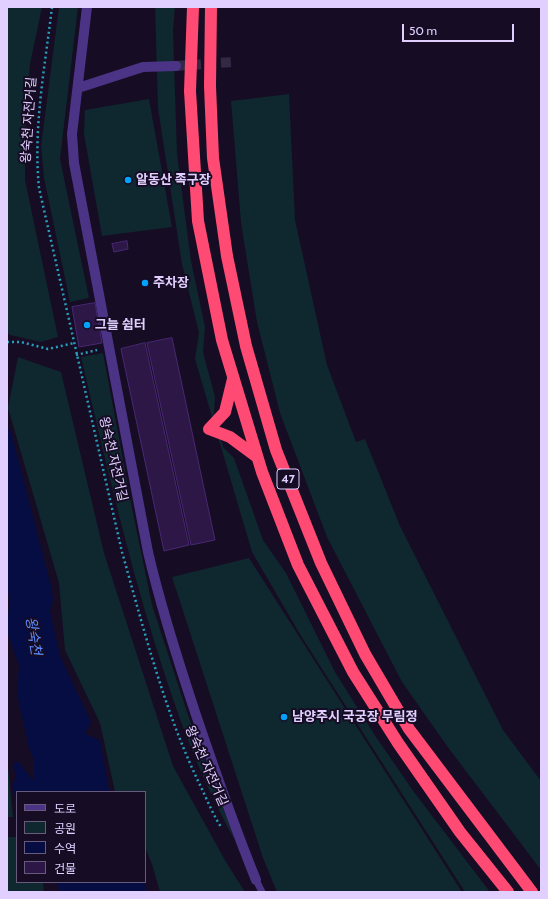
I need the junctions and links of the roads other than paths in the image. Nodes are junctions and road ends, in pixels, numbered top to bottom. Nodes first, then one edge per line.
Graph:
1 (87, 7) edge
2 (193, 7) edge
3 (210, 7) edge
4 (176, 66) tunnel mouth
5 (78, 88) junction
6 (233, 378) junction
7 (257, 457) junction
8 (256, 880) joint
9 (262, 892) edge
10 (508, 892) edge
11 (532, 892) edge

1 - 5 street
2 - 6 highway, 47
3 - 11 highway, 47
4 - 5 street
5 - 8 street
6 - 7 highway, 47
6 - 7 highway
7 - 10 highway, 47
8 - 9 lane

